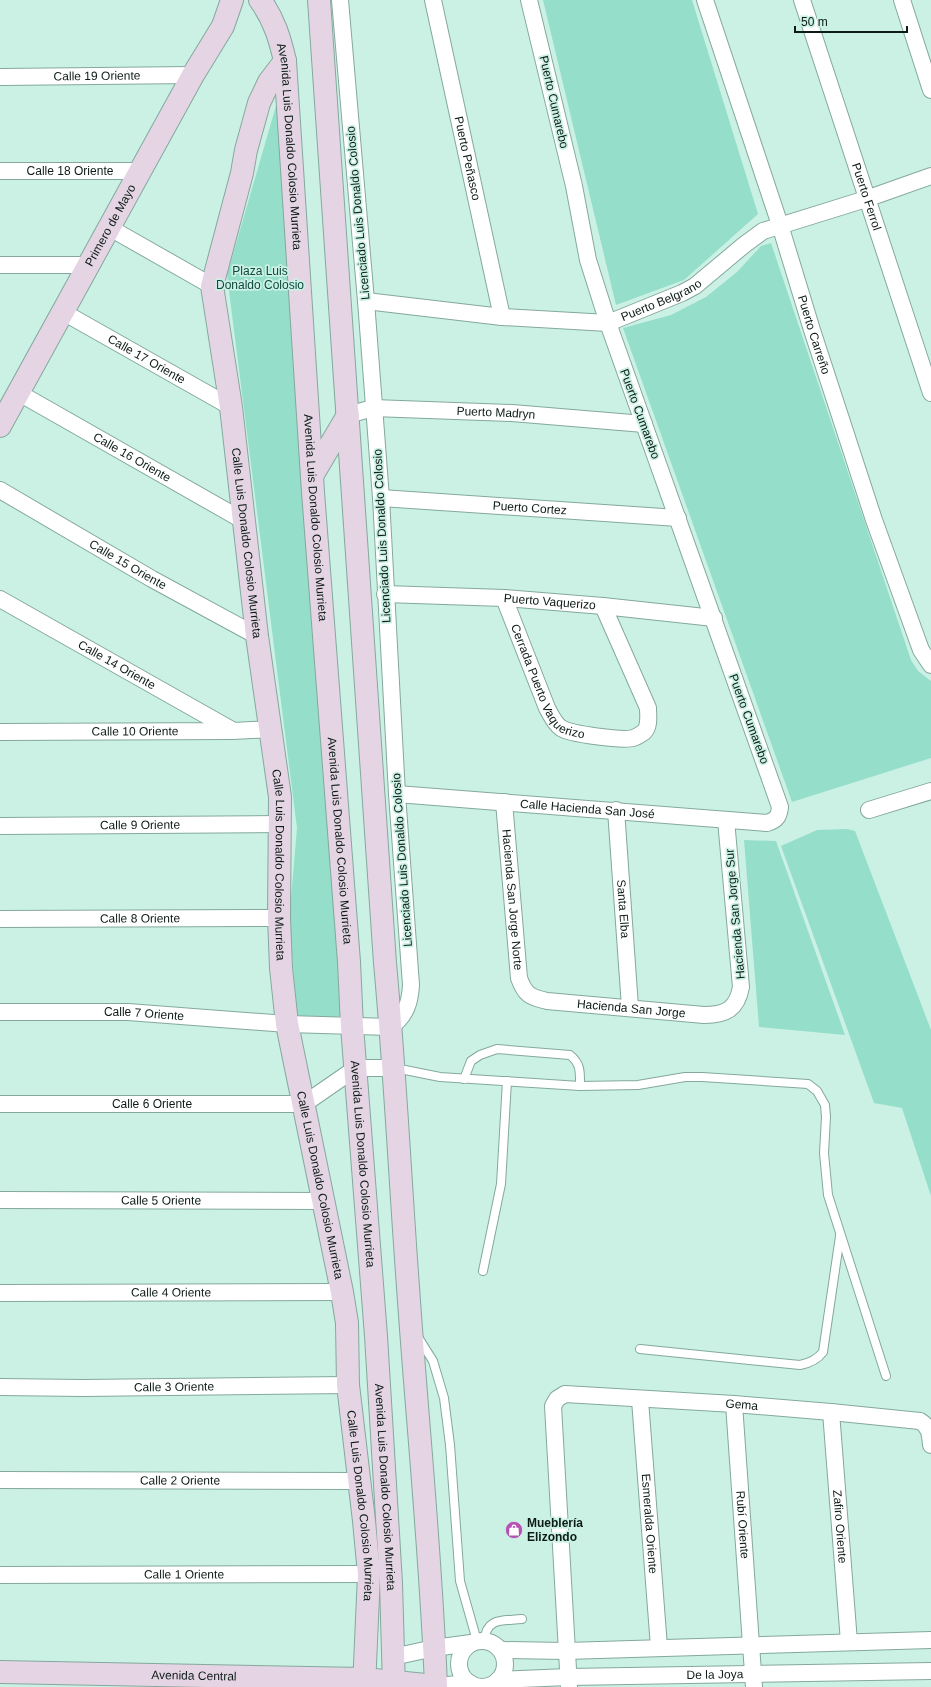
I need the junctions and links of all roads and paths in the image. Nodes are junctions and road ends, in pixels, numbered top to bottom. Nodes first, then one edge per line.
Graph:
1 (232, 0) edge
2 (252, 0) edge
3 (260, 0) edge
4 (319, 0) edge
5 (340, 0) edge
6 (433, 0) edge
7 (529, 0) edge
8 (705, 0) edge
9 (802, 0) edge
10 (902, 0) edge
11 (222, 26) junction
12 (285, 61) junction
13 (194, 75) junction
14 (0, 77) edge
15 (931, 90) edge
16 (0, 171) edge
17 (140, 171) junction
18 (931, 176) edge
19 (866, 199) junction
20 (780, 226) junction
21 (110, 228) junction
22 (0, 265) edge
23 (89, 265) junction
24 (212, 286) junction
25 (366, 301) junction
26 (63, 312) junction
27 (502, 317) junction
28 (608, 323) junction
29 (19, 393) junction
30 (931, 393) edge
31 (230, 407) junction
32 (373, 408) junction
33 (308, 417) junction
34 (345, 423) junction
35 (644, 424) junction
36 (0, 426) edge
37 (313, 484) junction
38 (0, 490) edge
39 (354, 492) junction
40 (381, 498) junction
41 (678, 518) junction
42 (244, 521) junction
43 (385, 594) junction
44 (504, 598) junction
45 (0, 599) edge
46 (603, 606) junction
47 (714, 618) junction
48 (257, 636) junction
49 (931, 665) edge
50 (271, 729) junction
51 (233, 731) junction
52 (0, 732) edge
53 (931, 791) edge
54 (397, 794) junction
55 (504, 802) junction
56 (616, 810) junction
57 (869, 810) dead end
58 (778, 818) joint
59 (726, 820) junction
60 (279, 824) junction
61 (0, 826) edge
62 (279, 918) junction
63 (0, 919) edge
64 (528, 995) joint
65 (733, 1006) joint
66 (630, 1007) junction
67 (0, 1012) edge
68 (287, 1024) junction
69 (352, 1026) junction
70 (391, 1027) junction
71 (356, 1068) junction
72 (395, 1068) junction
73 (464, 1079) junction
74 (507, 1081) junction
75 (580, 1086) junction
76 (0, 1104) edge
77 (304, 1104) junction
78 (0, 1200) edge
79 (322, 1201) junction
80 (841, 1233) junction
81 (483, 1271) dead end
82 (342, 1292) junction
83 (0, 1293) edge
84 (412, 1327) junction
85 (640, 1349) dead end
86 (886, 1376) dead end
87 (348, 1385) junction
88 (0, 1387) edge
89 (640, 1400) junction
90 (734, 1404) junction
91 (831, 1412) junction
92 (931, 1445) edge
93 (0, 1480) edge
94 (359, 1481) junction
95 (369, 1574) junction
96 (0, 1575) edge
97 (522, 1619) dead end
98 (931, 1640) edge
99 (477, 1642) junction
100 (849, 1642) junction
101 (752, 1645) junction
102 (659, 1647) junction
103 (434, 1648) junction
104 (501, 1650) junction
105 (566, 1650) junction
106 (393, 1657) junction
107 (931, 1671) edge
108 (0, 1672) edge
109 (498, 1680) junction
110 (853, 1680) edge
111 (665, 1681) edge
112 (754, 1681) edge
113 (568, 1682) edge
114 (364, 1683) edge
115 (394, 1685) edge
116 (472, 1685) edge
117 (436, 1686) edge

1 - 11 main road, Primero de Mayo
2 - 11 main road, Primero de Mayo
3 - 12 main road, Avenida Luis Donaldo Colosio Murrieta
4 - 34 main road
5 - 25 street, Licenciado Luis Donaldo Colosio
6 - 27 street, Puerto Peñasco
7 - 28 street, Puerto Cumarebo
8 - 20 street, Puerto Carreño
9 - 19 street, Puerto Ferrol
10 - 15 street
11 - 13 main road, Primero de Mayo
12 - 24 main road, Calle Luis Donaldo Colosio Murrieta
12 - 33 main road, Avenida Luis Donaldo Colosio Murrieta
13 - 14 street, Calle 19 Oriente
13 - 17 main road, Primero de Mayo
16 - 17 street, Calle 18 Oriente
17 - 21 main road, Primero de Mayo
18 - 19 street, Puerto Belgrano
19 - 20 street, Puerto Belgrano
19 - 30 street, Puerto Ferrol
20 - 28 street, Puerto Belgrano
20 - 49 street, Puerto Carreño
21 - 23 main road, Primero de Mayo
21 - 24 street
22 - 23 street
23 - 26 main road, Primero de Mayo
24 - 31 main road, Calle Luis Donaldo Colosio Murrieta
25 - 27 street, Puerto Belgrano
25 - 32 street, Licenciado Luis Donaldo Colosio
26 - 29 main road, Primero de Mayo
26 - 31 street, Calle 17 Oriente
27 - 28 street, Puerto Belgrano
28 - 35 street, Puerto Cumarebo
29 - 36 main road, Primero de Mayo
29 - 42 street, Calle 16 Oriente
31 - 42 main road, Calle Luis Donaldo Colosio Murrieta
32 - 34 street, Puerto Madryn
32 - 35 street, Puerto Madryn
32 - 40 street, Licenciado Luis Donaldo Colosio
33 - 34 main road
33 - 37 main road, Avenida Luis Donaldo Colosio Murrieta
34 - 37 main road
34 - 39 main road
35 - 41 street, Puerto Cumarebo
37 - 39 main road
37 - 69 main road, Avenida Luis Donaldo Colosio Murrieta
38 - 48 street, Calle 15 Oriente
39 - 70 main road
40 - 41 street, Puerto Cortez
40 - 43 street, Licenciado Luis Donaldo Colosio
41 - 47 street, Puerto Cumarebo
42 - 48 main road, Calle Luis Donaldo Colosio Murrieta
43 - 44 street, Puerto Vaquerizo
43 - 54 street, Licenciado Luis Donaldo Colosio
44 - 46 street, Puerto Vaquerizo
44 - 46 street, Cerrada Puerto Vaquerizo
45 - 51 street, Calle 14 Oriente
46 - 47 street, Puerto Vaquerizo
47 - 58 street, Puerto Cumarebo
48 - 50 main road, Calle Luis Donaldo Colosio Murrieta
50 - 51 street, Calle 10 Oriente
50 - 60 main road, Calle Luis Donaldo Colosio Murrieta
51 - 52 street, Calle 10 Oriente
53 - 57 street
54 - 55 street, Calle Hacienda San José
54 - 70 street, Licenciado Luis Donaldo Colosio
55 - 56 street, Calle Hacienda San José
55 - 64 street, Hacienda San Jorge Norte
56 - 59 street, Calle Hacienda San José
56 - 66 street, Santa Elba
58 - 59 street, Calle Hacienda San José
59 - 65 street, Hacienda San Jorge Sur
60 - 61 street, Calle 9 Oriente
60 - 62 main road, Calle Luis Donaldo Colosio Murrieta
62 - 63 street, Calle 8 Oriente
62 - 68 main road, Calle Luis Donaldo Colosio Murrieta
64 - 66 street, Hacienda San Jorge
65 - 66 street, Hacienda San Jorge
67 - 68 street, Calle 7 Oriente
68 - 69 street, Calle 7 Oriente
68 - 77 main road, Calle Luis Donaldo Colosio Murrieta
69 - 70 street
69 - 71 main road, Avenida Luis Donaldo Colosio Murrieta
70 - 72 main road
71 - 72 street
71 - 77 street
71 - 106 main road, Avenida Luis Donaldo Colosio Murrieta
72 - 73 lane
72 - 84 main road
73 - 74 lane
73 - 75 lane
74 - 75 lane
74 - 81 lane
75 - 80 lane
76 - 77 street, Calle 6 Oriente
77 - 79 main road, Calle Luis Donaldo Colosio Murrieta
78 - 79 street, Calle 5 Oriente
79 - 82 main road, Calle Luis Donaldo Colosio Murrieta
80 - 85 lane
80 - 86 lane
82 - 83 street, Calle 4 Oriente
82 - 87 main road, Calle Luis Donaldo Colosio Murrieta
84 - 99 lane
84 - 103 main road
87 - 88 street, Calle 3 Oriente
87 - 94 main road, Calle Luis Donaldo Colosio Murrieta
89 - 90 street, Gema
89 - 102 street, Esmeralda Oriente
89 - 105 street, Gema
90 - 91 street, Gema
90 - 101 street, Rubí Oriente
91 - 92 street, Gema
91 - 100 street, Zafiro Oriente
93 - 94 street, Calle 2 Oriente
94 - 95 main road, Calle Luis Donaldo Colosio Murrieta
95 - 96 street, Calle 1 Oriente
95 - 114 main road, Calle Luis Donaldo Colosio Murrieta
97 - 99 lane
98 - 100 street
99 - 103 street
99 - 104 street
99 - 116 street
100 - 101 street
101 - 102 street
101 - 112 street, Rubí Oriente
102 - 105 street
103 - 106 street
103 - 117 main road
104 - 105 street
104 - 109 street
105 - 113 street
106 - 115 main road, Avenida Luis Donaldo Colosio Murrieta
107 - 110 street, De la Joya
108 - 114 main road, Avenida Central
109 - 113 street, De la Joya
109 - 116 street, De la Joya
110 - 112 street, De la Joya
111 - 112 street, De la Joya
111 - 113 street, De la Joya
114 - 115 main road, Avenida Central
115 - 117 main road, Avenida Central
116 - 117 street, De la Joya

